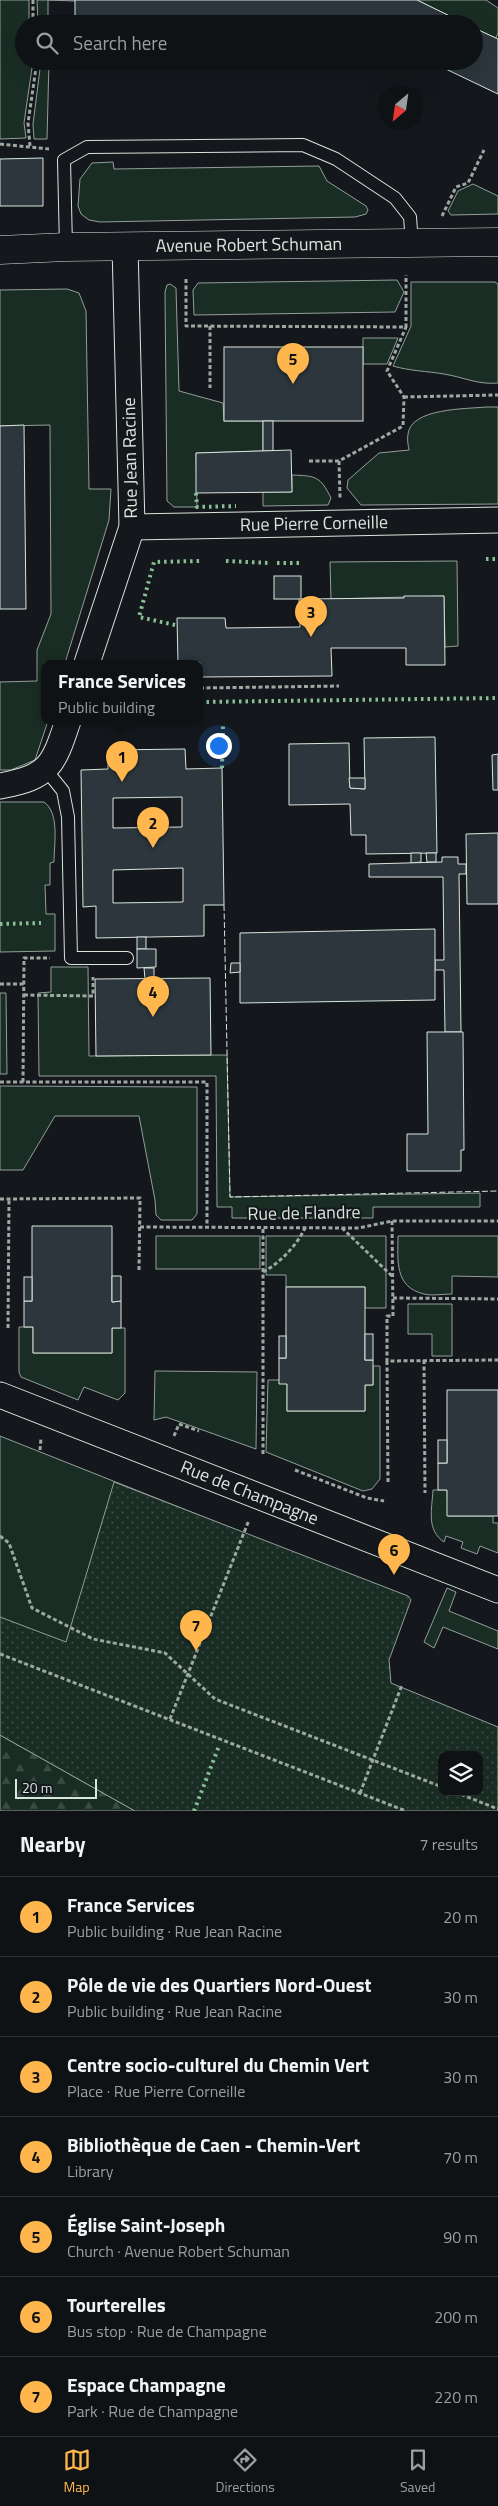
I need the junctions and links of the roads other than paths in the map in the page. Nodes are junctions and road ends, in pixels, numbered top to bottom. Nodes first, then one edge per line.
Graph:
1 (498, 242) edge
2 (412, 243) junction
3 (126, 246) junction
4 (66, 247) junction
5 (0, 250) edge
6 (498, 520) edge
7 (132, 527) junction
8 (88, 660) edge
9 (67, 725) edge
10 (46, 770) junction
11 (0, 786) edge
12 (127, 958) dead end
13 (0, 1395) edge
14 (498, 1590) edge

1 - 2 street, Avenue Robert Schuman
2 - 3 street, Avenue Robert Schuman
2 - 4 lane
3 - 4 street, Avenue Robert Schuman
3 - 7 street, Rue Jean Racine
4 - 5 street, Avenue Robert Schuman
6 - 7 street, Rue Pierre Corneille
7 - 8 street, Rue Jean Racine
9 - 10 street
10 - 11 street
10 - 12 lane
13 - 14 street, Rue de Champagne

